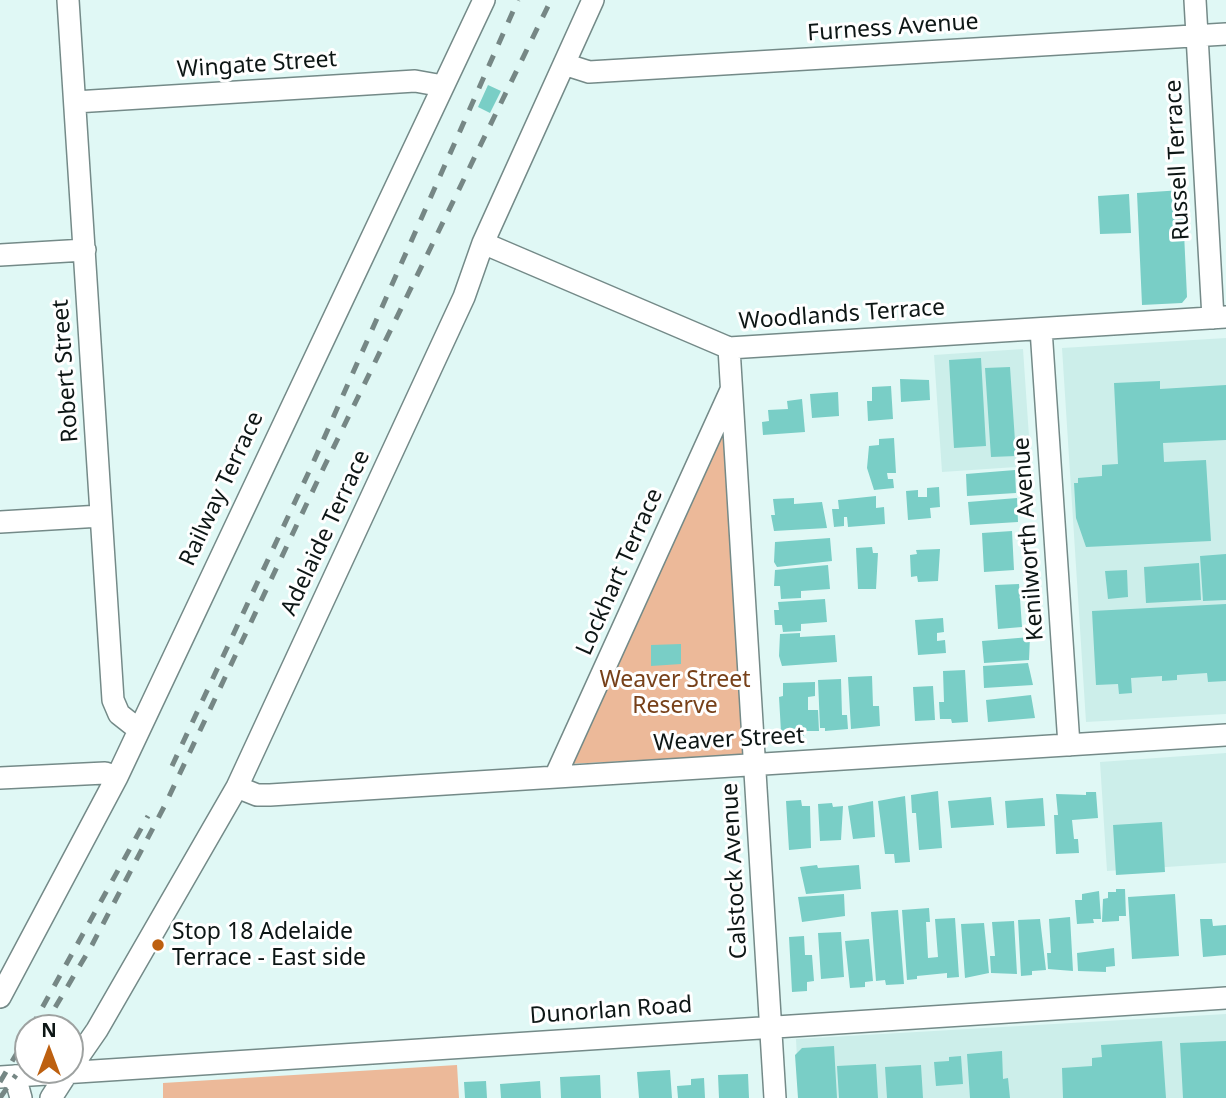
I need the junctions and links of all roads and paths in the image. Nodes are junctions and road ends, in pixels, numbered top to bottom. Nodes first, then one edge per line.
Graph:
1 (68, 0) edge
2 (484, 0) edge
3 (593, 0) edge
4 (1195, 0) edge
5 (1226, 34) edge
6 (1197, 36) junction
7 (564, 64) junction
8 (443, 86) junction
9 (75, 103) junction
10 (483, 243) junction
11 (85, 250) junction
12 (0, 255) edge
13 (1219, 318) edge
14 (1041, 329) junction
15 (729, 348) junction
16 (732, 388) junction
17 (101, 516) junction
18 (0, 522) edge
19 (138, 729) junction
20 (1226, 734) edge
21 (1069, 745) junction
22 (755, 765) junction
23 (117, 777) junction
24 (555, 777) junction
25 (0, 778) edge
26 (237, 787) junction
27 (0, 997) edge
28 (1226, 998) edge
29 (770, 1027) junction
30 (84, 1049) edge
31 (84, 1069) edge
32 (8, 1077) edge
33 (21, 1098) edge
34 (775, 1098) edge

1 - 9 street, Robert Street
2 - 8 street, Railway Terrace
3 - 7 street, Adelaide Terrace
4 - 6 street, Russell Terrace
5 - 6 street, Furness Avenue
6 - 7 street, Furness Avenue
6 - 13 street, Russell Terrace
7 - 10 street, Adelaide Terrace
8 - 9 street, Wingate Street
8 - 19 street, Railway Terrace
9 - 11 street, Robert Street
10 - 15 street, Woodlands Terrace
10 - 26 street, Adelaide Terrace
11 - 12 street
11 - 17 street, Robert Street
13 - 14 street, Woodlands Terrace
14 - 15 street, Woodlands Terrace
14 - 21 street, Kenilworth Avenue
15 - 16 street, Calstock Avenue
16 - 22 street, Calstock Avenue
16 - 24 street, Lockhart Terrace
17 - 18 street
17 - 19 street, Robert Street
19 - 23 street, Railway Terrace
20 - 21 street, Weaver Street
21 - 22 street, Weaver Street
22 - 24 street, Weaver Street
22 - 29 street, Calstock Avenue
23 - 25 street
23 - 27 street, Railway Terrace
24 - 26 street, Weaver Street
26 - 30 street, Adelaide Terrace
28 - 29 street, Dunorlan Road
29 - 31 street, Dunorlan Road
29 - 34 street, Calstock Avenue
32 - 33 street

